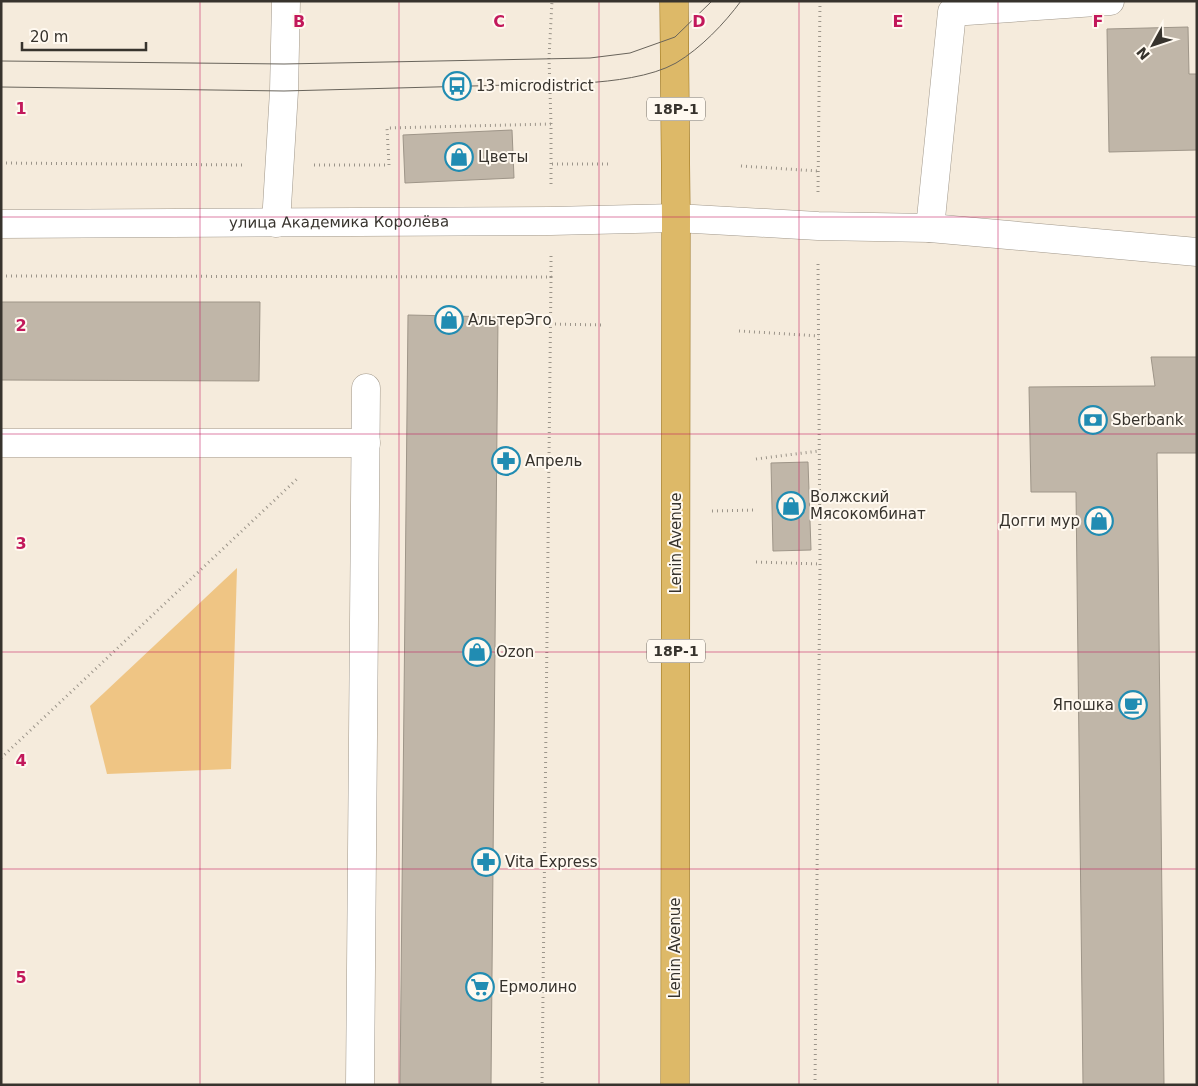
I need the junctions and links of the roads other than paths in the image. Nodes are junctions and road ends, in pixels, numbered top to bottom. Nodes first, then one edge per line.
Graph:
1 (286, 1) edge
2 (674, 1) edge
3 (1110, 1) edge
4 (676, 218) junction
5 (276, 223) junction
6 (1, 224) edge
7 (930, 228) junction
8 (1197, 252) edge
9 (366, 388) dead end
10 (1, 442) edge
11 (366, 443) junction
12 (360, 1085) edge
13 (675, 1085) edge

1 - 5 street
2 - 4 main road, Lenin Avenue / 18Р-1
3 - 7 street
4 - 5 street, улица Академика Королёва
4 - 7 street, улица Академика Королёва
4 - 13 main road, Lenin Avenue / 18Р-1
5 - 6 street, улица Академика Королёва
7 - 8 street, улица Академика Королёва
9 - 11 street
10 - 11 street
11 - 12 street

